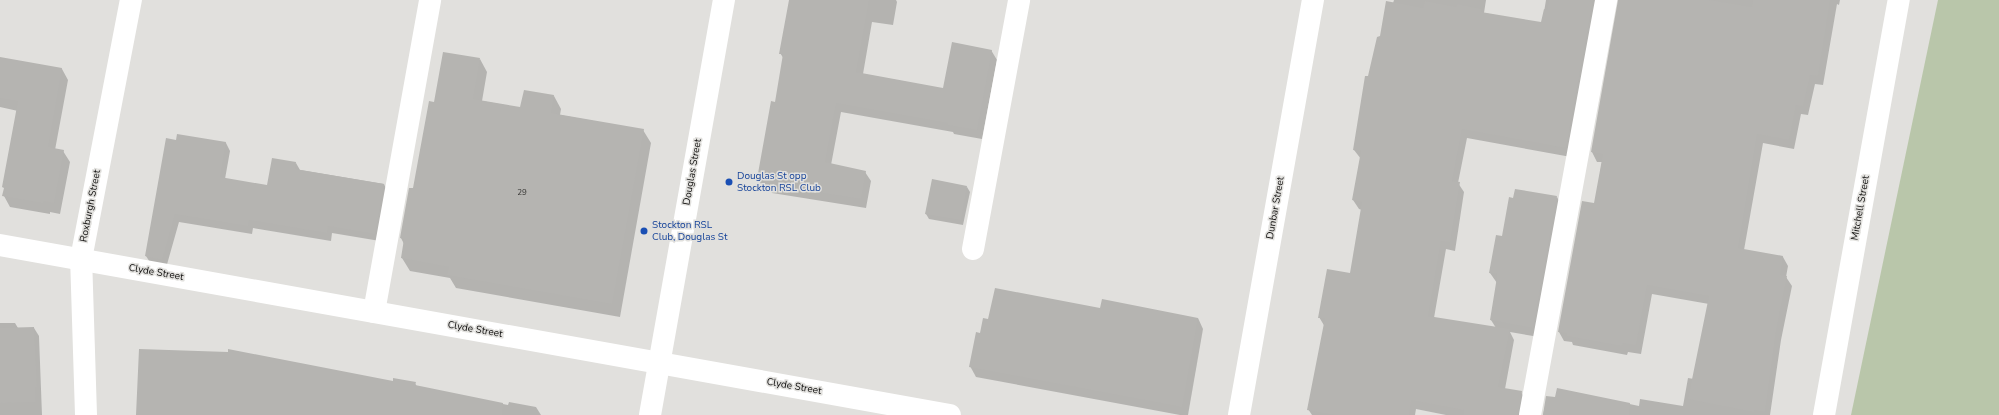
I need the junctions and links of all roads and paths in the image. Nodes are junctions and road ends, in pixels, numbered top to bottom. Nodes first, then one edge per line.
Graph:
1 (130, 0) edge
2 (430, 0) edge
3 (724, 0) edge
4 (1019, 0) edge
5 (1313, 0) edge
6 (1606, 0) edge
7 (1899, 0) edge
8 (0, 245) edge
9 (972, 249) dead end
10 (81, 259) junction
11 (374, 312) junction
12 (659, 363) junction
13 (86, 415) edge
14 (650, 415) edge
15 (950, 415) edge
16 (1238, 415) edge
17 (1530, 415) edge
18 (1824, 415) edge

1 - 10 street, Roxburgh Street
2 - 11 street
3 - 12 street, Douglas Street
4 - 9 street
5 - 16 street, Dunbar Street
6 - 17 street
7 - 18 street, Mitchell Street
8 - 10 street, Clyde Street
10 - 11 street, Clyde Street
10 - 13 street, Roxburgh Street
11 - 12 street, Clyde Street
12 - 14 street, Douglas Street
12 - 15 street, Clyde Street

